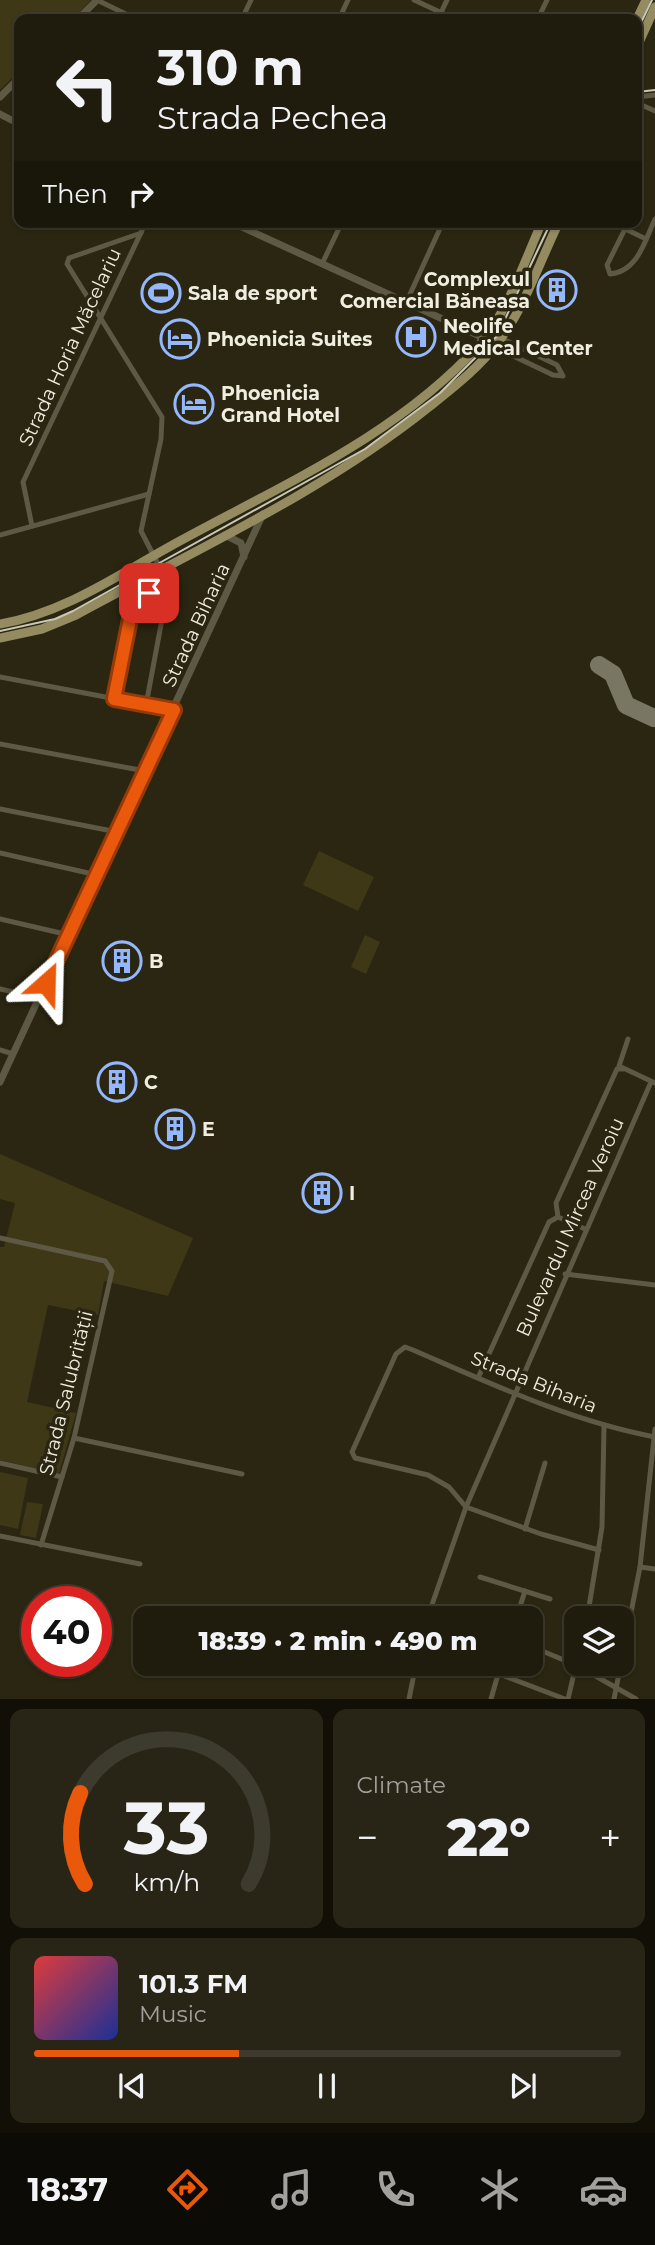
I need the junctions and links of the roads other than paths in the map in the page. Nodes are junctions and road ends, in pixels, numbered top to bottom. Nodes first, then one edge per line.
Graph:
1 (97, 0) edge
2 (414, 0) edge
3 (447, 0) edge
4 (655, 7) edge
5 (441, 13) joint
6 (83, 14) edge
7 (126, 14) edge
8 (642, 36) edge
9 (14, 83) edge
10 (0, 97) edge
11 (655, 219) edge
12 (143, 228) edge
13 (250, 228) edge
14 (339, 228) edge
15 (440, 228) edge
16 (539, 228) edge
17 (556, 228) edge
18 (625, 229) joint
19 (141, 233) junction
20 (646, 239) junction
21 (322, 264) junction
22 (406, 303) junction
23 (99, 320) junction
24 (485, 338) junction
25 (498, 344) junction
26 (149, 494) junction
27 (263, 513) junction
28 (32, 526) junction
29 (0, 535) edge
30 (221, 536) junction
31 (154, 555) junction
32 (243, 561) junction
33 (160, 568) junction
34 (148, 575) junction
35 (163, 614) dead end
36 (0, 624) edge
37 (0, 638) edge
38 (0, 677) edge
39 (114, 699) junction
40 (146, 705) junction
41 (174, 710) junction
42 (0, 744) edge
43 (145, 771) junction
44 (0, 809) edge
45 (117, 832) junction
46 (0, 853) edge
47 (97, 875) junction
48 (0, 919) edge
49 (69, 935) junction
50 (0, 989) edge
51 (40, 998) junction
52 (628, 1040) dead end
53 (0, 1050) edge
54 (13, 1054) junction
55 (623, 1069) junction
56 (0, 1082) edge
57 (653, 1083) edge
58 (558, 1217) junction
59 (585, 1229) junction
60 (0, 1238) edge
61 (565, 1275) junction
62 (655, 1285) edge
63 (478, 1378) junction
64 (516, 1394) junction
65 (604, 1427) junction
66 (655, 1429) edge
67 (655, 1437) edge
68 (74, 1438) junction
69 (0, 1463) edge
70 (545, 1463) dead end
71 (242, 1474) dead end
72 (62, 1477) junction
73 (647, 1498) junction
74 (655, 1499) edge
75 (466, 1507) junction
76 (525, 1529) junction
77 (0, 1536) edge
78 (41, 1545) junction
79 (599, 1550) junction
80 (140, 1564) dead end
81 (640, 1567) junction
82 (655, 1569) edge
83 (480, 1577) dead end
84 (525, 1591) junction
85 (550, 1599) dead end
86 (431, 1606) edge
87 (520, 1606) edge
88 (589, 1606) edge
89 (543, 1651) edge
90 (564, 1660) edge
91 (414, 1676) edge
92 (498, 1676) edge
93 (507, 1676) edge
94 (573, 1676) edge
95 (596, 1676) edge
96 (617, 1687) junction
97 (409, 1699) edge
98 (491, 1699) edge
99 (567, 1699) edge
100 (614, 1699) edge
101 (636, 1699) edge

1 - 6 street
1 - 7 street
2 - 5 street
3 - 5 street
4 - 8 main road
9 - 10 street
11 - 20 street
12 - 19 street, Strada Horia Măcelariu
13 - 21 street
14 - 21 street
15 - 22 street
16 - 24 main road
17 - 25 main road
18 - 20 street
18 - 20 street
19 - 23 street, Strada Horia Măcelariu
19 - 23 street
21 - 22 street
22 - 24 street
23 - 26 street
23 - 28 street, Strada Horia Măcelariu
24 - 25 street
24 - 31 main road
25 - 25 street
25 - 27 main road
26 - 28 street
26 - 31 street
27 - 30 main road
27 - 32 street, Strada Biharia
28 - 29 street
30 - 32 street, Strada Biharia
30 - 33 main road
31 - 33 street
31 - 36 main road
32 - 41 street, Strada Biharia
33 - 34 main road
34 - 37 main road
34 - 39 street
35 - 40 street
38 - 39 street
39 - 40 street
40 - 41 street
41 - 43 street, Strada Biharia
42 - 43 street
43 - 45 street, Strada Biharia
44 - 45 street
45 - 47 street, Strada Biharia
46 - 47 street
47 - 49 street, Strada Biharia
48 - 49 street
49 - 51 street, Strada Biharia
50 - 51 street
51 - 54 street, Strada Biharia
52 - 55 street
53 - 54 street
54 - 56 street, Strada Biharia
55 - 57 street
55 - 58 street
57 - 59 street, Bulevardul Mircea Veroiu
58 - 59 street
58 - 63 street
59 - 61 street, Bulevardul Mircea Veroiu
60 - 68 street, Strada Salubrității
61 - 62 street
61 - 64 street, Bulevardul Mircea Veroiu
63 - 64 street, Strada Biharia
63 - 75 street, Strada Biharia
64 - 65 street, Strada Biharia
64 - 75 street, Bulevardul Mircea Veroiu
65 - 67 street, Strada Biharia
65 - 79 street
66 - 67 street
67 - 73 street
68 - 71 street
68 - 72 street, Strada Salubrității
69 - 72 street
70 - 76 street
72 - 78 street, Strada Salubrității
73 - 74 street
73 - 81 street
75 - 76 street
75 - 86 street, Bulevardul Mircea Veroiu
76 - 79 street
77 - 78 street
78 - 80 street
79 - 88 street
81 - 82 street
81 - 96 street
83 - 84 street
84 - 85 street
84 - 87 street
89 - 90 street
91 - 97 street
92 - 98 street
93 - 99 street
94 - 99 street
95 - 96 street
96 - 100 street
96 - 101 street

